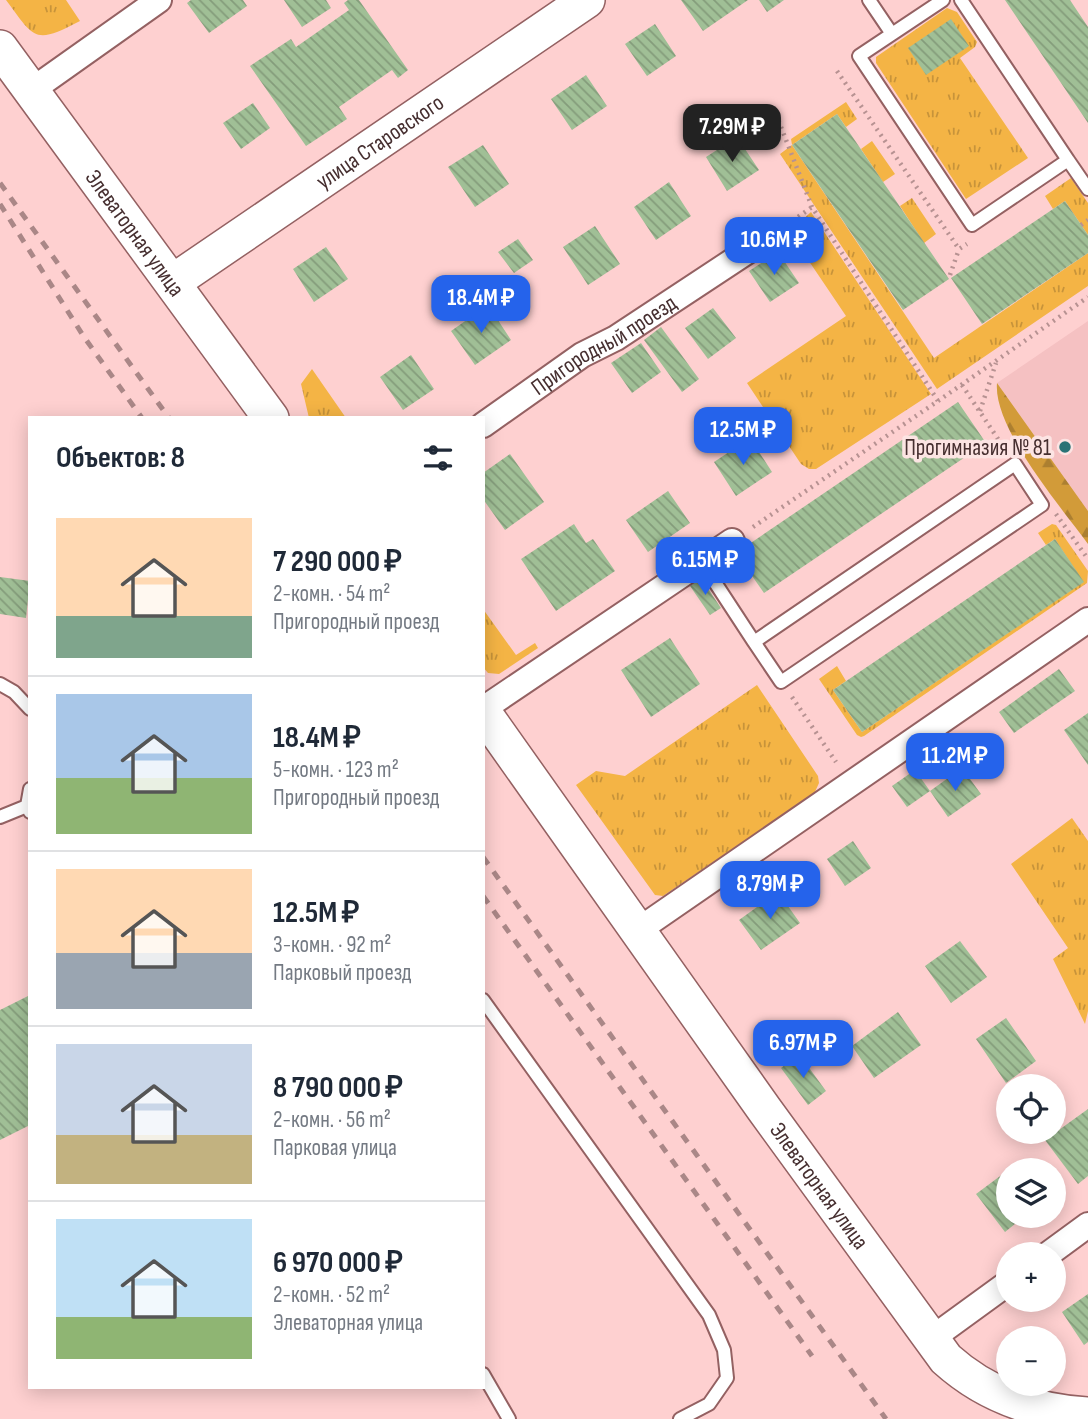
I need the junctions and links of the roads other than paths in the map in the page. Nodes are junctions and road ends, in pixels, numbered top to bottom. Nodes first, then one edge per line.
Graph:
1 (159, 0) edge
2 (587, 0) edge
3 (869, 0) edge
4 (943, 0) edge
5 (961, 0) edge
6 (892, 34) junction
7 (0, 48) edge
8 (32, 90) junction
9 (1068, 160) junction
10 (1088, 190) edge
11 (760, 243) road end
12 (173, 282) junction
13 (270, 416) edge
14 (485, 424) edge
15 (732, 541) road end
16 (701, 561) junction
17 (1088, 620) edge
18 (754, 642) junction
19 (0, 684) edge
20 (28, 707) edge
21 (485, 709) edge
22 (485, 713) edge
23 (28, 809) edge
24 (0, 817) edge
25 (637, 931) junction
26 (485, 1003) edge
27 (1088, 1225) edge
28 (1065, 1242) edge
29 (996, 1292) edge
30 (932, 1339) junction
31 (485, 1377) edge
32 (1088, 1415) edge
33 (509, 1419) edge
34 (680, 1419) edge

1 - 8 street
2 - 12 main road, улица Старовского
3 - 6 lane
4 - 6 lane
5 - 9 lane
6 - 9 lane
7 - 8 main road, Элеваторная улица
8 - 12 main road, Элеваторная улица
9 - 10 lane
11 - 14 street, Пригородный проезд
12 - 13 main road, Элеваторная улица
15 - 16 street
16 - 18 lane
16 - 21 street
17 - 25 street
18 - 18 lane
19 - 20 lane
22 - 25 main road, Элеваторная улица
23 - 24 lane
25 - 30 main road, Элеваторная улица
26 - 34 lane
27 - 28 street
29 - 30 street
30 - 32 main road, Элеваторная улица
31 - 33 lane

